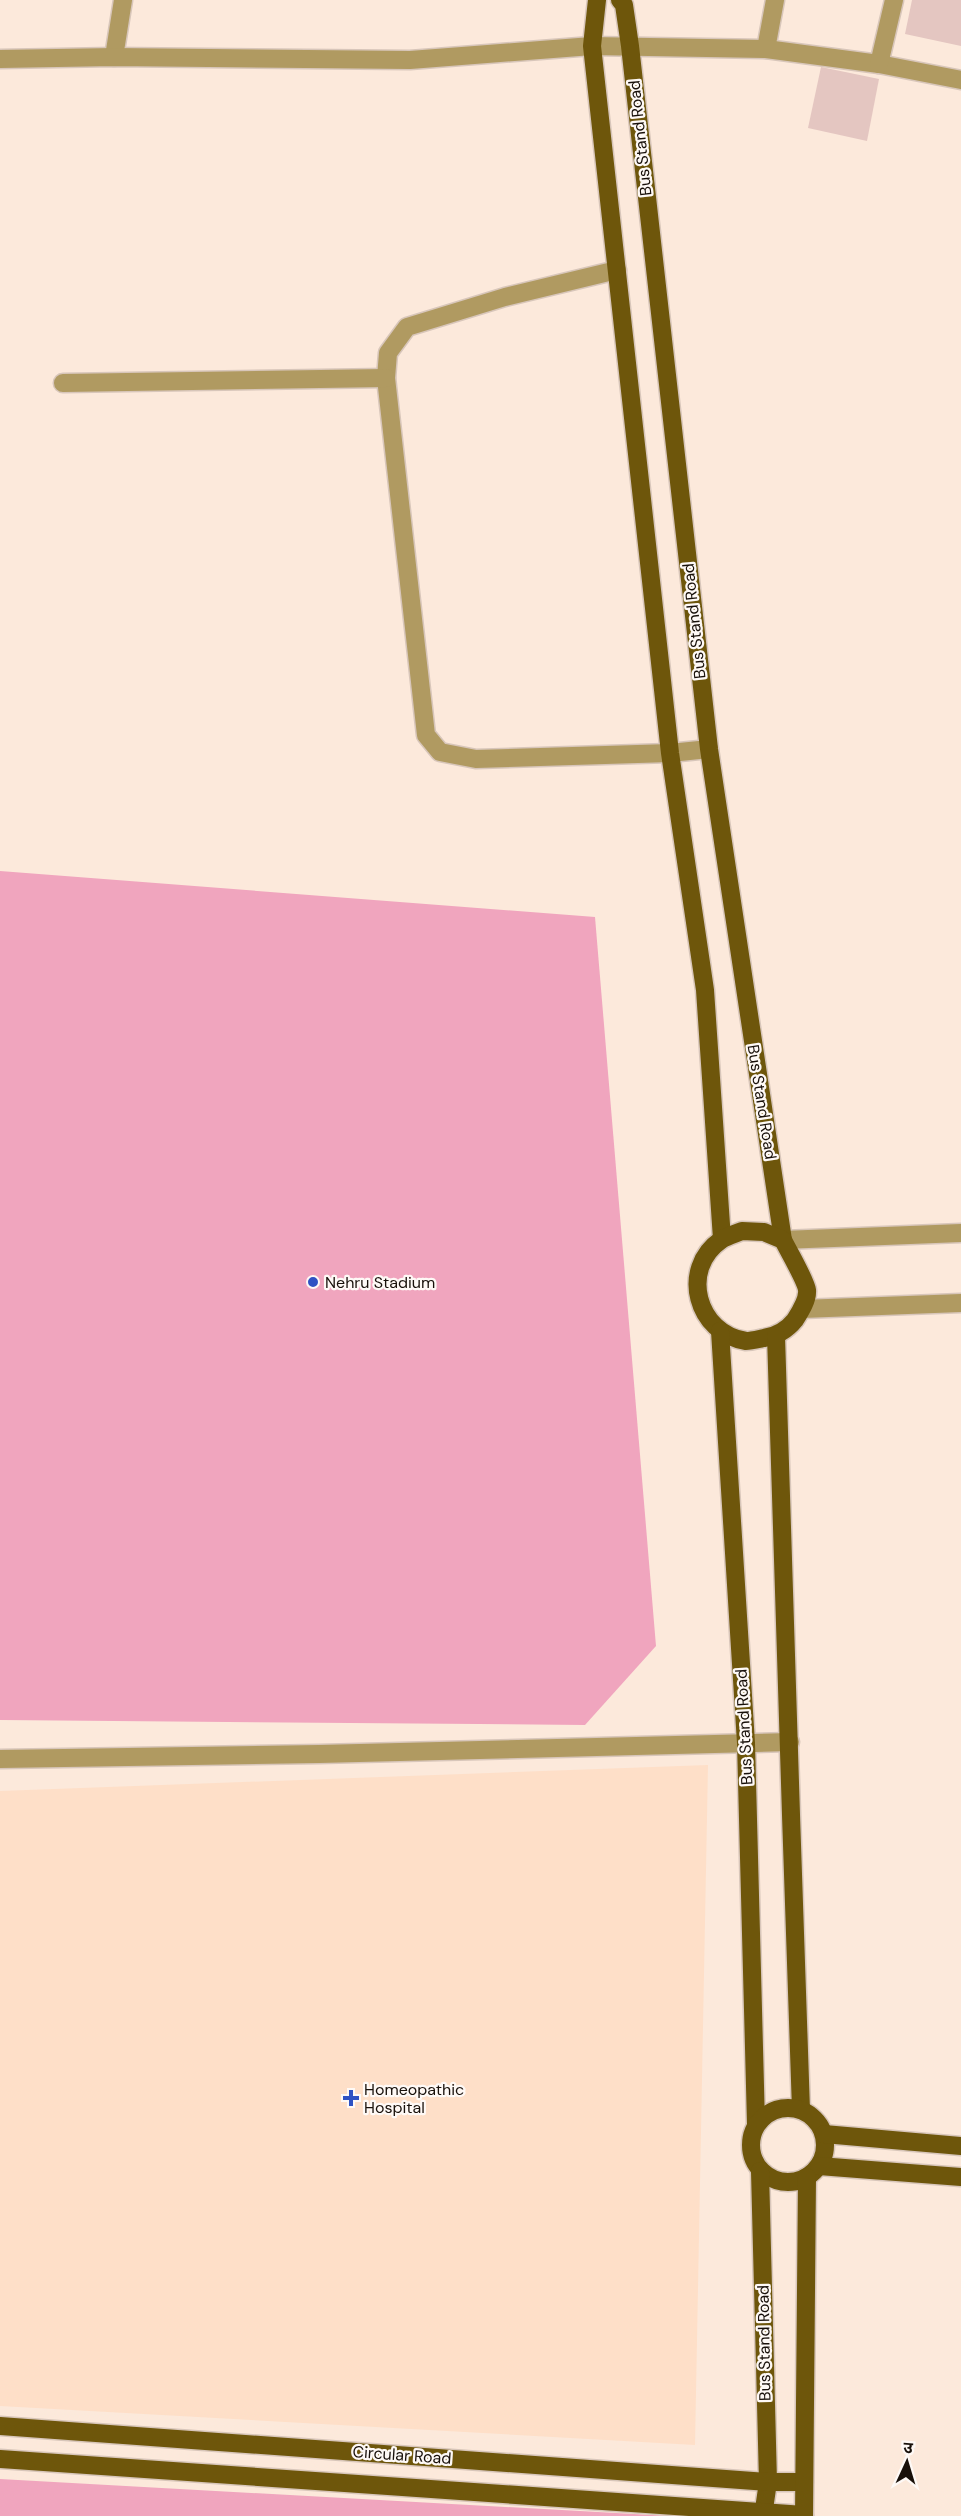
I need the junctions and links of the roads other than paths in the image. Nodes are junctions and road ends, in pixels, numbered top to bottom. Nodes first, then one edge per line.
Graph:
1 (123, 0) edge
2 (597, 0) edge
3 (620, 0) edge
4 (775, 0) edge
5 (894, 0) edge
6 (592, 46) junction
7 (630, 46) junction
8 (766, 49) junction
9 (114, 57) junction
10 (0, 59) edge
11 (879, 64) junction
12 (961, 80) edge
13 (617, 270) junction
14 (386, 378) junction
15 (63, 383) dead end
16 (709, 749) junction
17 (670, 753) junction
18 (961, 1233) edge
19 (722, 1239) junction
20 (783, 1240) junction
21 (961, 1303) edge
22 (802, 1309) junction
23 (720, 1331) junction
24 (776, 1336) junction
25 (790, 1742) junction
26 (746, 1743) junction
27 (0, 1759) edge
28 (801, 2110) junction
29 (756, 2124) junction
30 (824, 2134) junction
31 (961, 2146) edge
32 (760, 2171) junction
33 (813, 2172) junction
34 (961, 2177) edge
35 (0, 2426) edge
36 (0, 2459) edge
37 (768, 2482) junction
38 (804, 2482) junction
39 (763, 2514) edge
40 (804, 2515) edge

1 - 9 street
2 - 6 main road
3 - 7 main road, Bus Stand Road
4 - 8 street
5 - 11 street
6 - 7 street
6 - 9 street
6 - 13 main road
7 - 8 street
7 - 16 main road, Bus Stand Road
8 - 11 street
9 - 10 street
11 - 12 street
13 - 14 street
13 - 17 main road
14 - 15 street
14 - 17 street
16 - 17 street
16 - 20 main road, Bus Stand Road
17 - 19 main road
18 - 20 street
19 - 20 main road
19 - 23 main road
20 - 22 main road, Bus Stand Road
21 - 22 street
22 - 24 main road
23 - 24 main road
23 - 26 main road, Bus Stand Road
24 - 25 main road
25 - 26 street
25 - 28 main road
26 - 27 street
26 - 29 main road, Bus Stand Road
28 - 29 main road
28 - 30 main road
29 - 32 main road, Bus Stand Road
30 - 31 main road
30 - 33 main road
32 - 33 main road
32 - 37 main road, Bus Stand Road
33 - 34 main road
33 - 38 main road
35 - 37 main road, Circular Road
36 - 39 main road, Circular Road
37 - 38 main road, Circular Road
37 - 39 main road, Bus Stand Road
38 - 40 main road
39 - 40 main road, Circular Road

